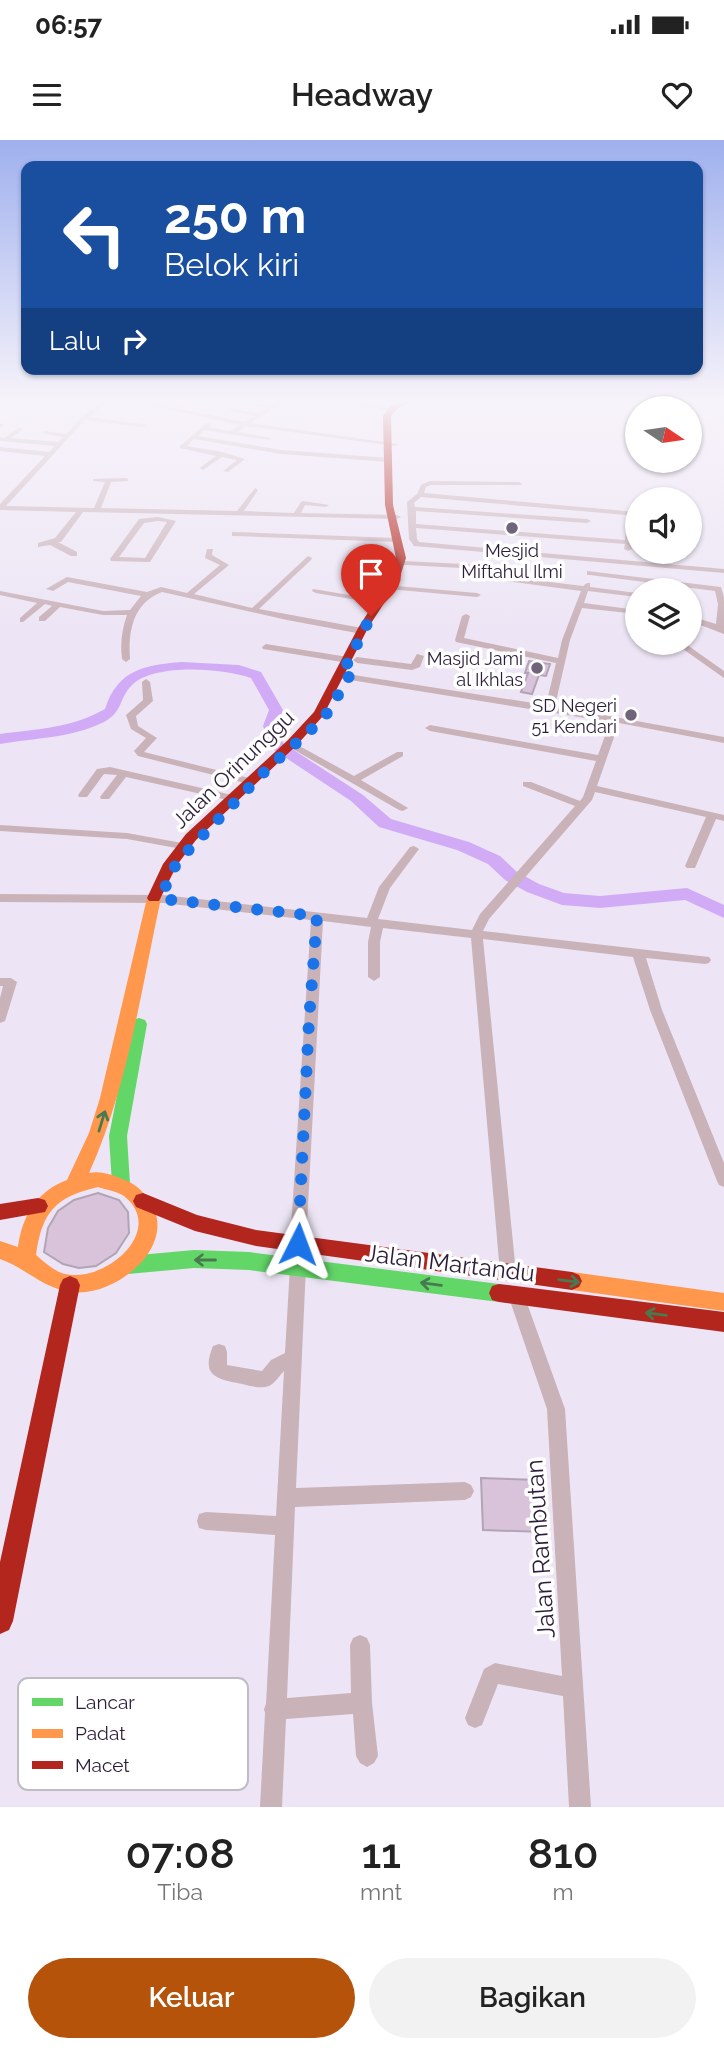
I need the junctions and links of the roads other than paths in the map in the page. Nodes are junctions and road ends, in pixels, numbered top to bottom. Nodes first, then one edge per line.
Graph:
1 (27, 478) edge
2 (391, 478) edge
3 (95, 480) dead end
4 (109, 480) junction
5 (126, 480) dead end
6 (519, 484) dead end
7 (255, 490) dead end
8 (421, 495) junction
9 (326, 505) dead end
10 (0, 508) edge
11 (82, 509) junction
12 (97, 509) junction
13 (412, 509) junction
14 (239, 513) junction
15 (625, 513) edge
16 (252, 514) junction
17 (160, 515) junction
18 (296, 515) junction
19 (394, 517) junction
20 (540, 518) junction
21 (587, 521) dead end
22 (247, 526) dead end
23 (415, 526) junction
24 (235, 534) dead end
25 (534, 535) junction
26 (625, 542) edge
27 (53, 543) junction
28 (403, 543) junction
29 (41, 545) dead end
30 (210, 551) dead end
31 (529, 552) junction
32 (74, 554) dead end
33 (308, 558) dead end
34 (594, 558) junction
35 (625, 561) edge
36 (406, 563) junction
37 (659, 564) edge
38 (721, 570) edge
39 (590, 573) junction
40 (625, 578) edge
41 (10, 584) dead end
42 (702, 588) edge
43 (50, 589) dead end
44 (585, 589) junction
45 (718, 589) junction
46 (316, 592) dead end
47 (388, 592) junction
48 (190, 594) junction
49 (625, 594) edge
50 (149, 595) junction
51 (477, 595) dead end
52 (44, 601) junction
53 (59, 604) junction
54 (232, 604) junction
55 (580, 605) junction
56 (82, 608) junction
57 (254, 610) junction
58 (625, 611) edge
59 (132, 612) junction
60 (218, 614) dead end
61 (466, 616) dead end
62 (42, 619) dead end
63 (71, 619) dead end
64 (23, 620) dead end
65 (702, 622) edge
66 (722, 629) edge
67 (362, 631) junction
68 (266, 647) dead end
69 (696, 655) edge
70 (420, 656) dead end
71 (126, 659) dead end
72 (561, 661) junction
73 (349, 668) junction
74 (724, 675) edge
75 (146, 682) dead end
76 (550, 708) junction
77 (615, 720) junction
78 (430, 727) dead end
79 (724, 740) edge
80 (285, 751) junction
81 (400, 754) dead end
82 (601, 759) junction
83 (124, 773) junction
84 (355, 779) junction
85 (249, 781) junction
86 (527, 784) dead end
87 (593, 788) junction
88 (83, 795) dead end
89 (105, 797) dead end
90 (232, 798) junction
91 (582, 805) junction
92 (403, 808) dead end
93 (712, 815) junction
94 (724, 818) edge
95 (0, 828) edge
96 (182, 846) junction
97 (414, 849) dead end
98 (691, 866) dead end
99 (0, 898) edge
100 (159, 898) junction
101 (317, 916) junction
102 (374, 923) junction
103 (476, 933) junction
104 (638, 953) junction
105 (705, 960) dead end
106 (374, 977) dead end
107 (0, 982) edge
108 (0, 1018) edge
109 (724, 1181) edge
110 (75, 1184) junction
111 (121, 1184) junction
112 (143, 1202) junction
113 (38, 1206) junction
114 (0, 1212) edge
115 (298, 1244) junction
116 (0, 1250) edge
117 (26, 1259) junction
118 (128, 1265) junction
119 (298, 1266) junction
120 (508, 1273) junction
121 (70, 1285) junction
122 (516, 1295) junction
123 (724, 1302) edge
124 (724, 1322) edge
125 (219, 1352) dead end
126 (292, 1358) junction
127 (465, 1491) dead end
128 (285, 1498) junction
129 (206, 1521) dead end
130 (284, 1526) junction
131 (0, 1621) edge
132 (360, 1645) dead end
133 (573, 1688) junction
134 (362, 1703) junction
135 (274, 1709) junction
136 (475, 1718) dead end
137 (367, 1756) dead end
138 (271, 1807) edge
139 (580, 1807) edge

1 - 10 street
2 - 19 main road, Jalan Orinunggu
3 - 4 street
4 - 5 street
4 - 12 street
6 - 8 street
7 - 14 street
8 - 13 street
8 - 15 street
9 - 18 street
10 - 11 street
11 - 12 street
11 - 27 street
12 - 17 street
13 - 20 street
13 - 23 street
14 - 16 street
14 - 17 street
16 - 18 street
16 - 22 street
17 - 17 street
18 - 19 street
19 - 28 main road, Jalan Orinunggu
20 - 21 street
20 - 25 street
23 - 25 street
23 - 28 street
24 - 28 street
25 - 26 street
25 - 31 street
27 - 29 street
27 - 32 street
28 - 31 street
28 - 36 main road, Jalan Orinunggu
28 - 47 main road, Jalan Orinunggu
30 - 48 street
31 - 34 street
33 - 57 street
34 - 35 street
34 - 39 street
36 - 44 street
36 - 47 main road, Jalan Orinunggu
37 - 38 street
38 - 45 street
39 - 40 street
39 - 44 street
41 - 52 street
42 - 45 street
43 - 50 street
44 - 49 street
44 - 55 street
45 - 66 street
46 - 47 street
47 - 51 street
47 - 67 main road, Jalan Orinunggu
47 - 73 main road, Jalan Orinunggu
48 - 50 street
48 - 54 street
50 - 59 street
52 - 53 street
52 - 64 street
53 - 56 street
53 - 62 street
54 - 57 street
54 - 60 street
55 - 58 street
55 - 72 street
56 - 59 street
56 - 63 street
57 - 67 street
59 - 71 street
61 - 72 street
65 - 66 street
67 - 73 main road, Jalan Orinunggu
68 - 73 street
69 - 74 street
70 - 73 street
72 - 76 street
73 - 76 street
73 - 80 main road, Jalan Orinunggu
75 - 85 street
76 - 77 street
77 - 79 street
77 - 82 street
78 - 82 street
80 - 84 street
80 - 85 main road, Jalan Orinunggu
80 - 100 main road, Jalan Orinunggu
81 - 84 street
82 - 87 street
83 - 88 street
83 - 89 street
83 - 90 street
84 - 92 street
85 - 90 main road, Jalan Orinunggu
86 - 91 street
87 - 91 street
87 - 93 street
90 - 96 main road, Jalan Orinunggu
91 - 103 street
93 - 94 street
93 - 98 street
95 - 96 street
96 - 100 main road, Jalan Orinunggu
97 - 102 street
99 - 100 street
100 - 101 street
110 -> 100 main road, Jalan Orinunggu
100 - 111 main road, Jalan Orinunggu
101 - 102 street
101 - 115 street
102 - 103 street
102 - 106 street
103 - 104 street
103 - 120 street
104 - 105 street
104 - 109 street
107 - 108 street
110 - 111 main road
110 - 113 main road
111 - 112 main road
112 - 115 main road, Jalan Martandu
112 - 118 main road
113 - 114 main road
113 - 117 main road
115 - 120 main road, Jalan Martandu
116 - 117 main road
117 - 121 main road
119 -> 118 main road, Jalan Martandu
118 - 121 main road
122 -> 119 main road, Jalan Martandu
119 - 126 street
120 -> 123 main road, Jalan Martandu
121 - 131 main road
124 -> 122 main road, Jalan Martandu
122 - 133 street, Jalan Rambutan
125 - 126 street
126 - 128 street
127 - 128 street
128 - 130 street
129 - 130 street
130 - 135 street
132 - 134 street
133 - 136 street
133 - 139 street, Jalan Rambutan
134 - 135 street
134 - 137 street
135 - 138 street

